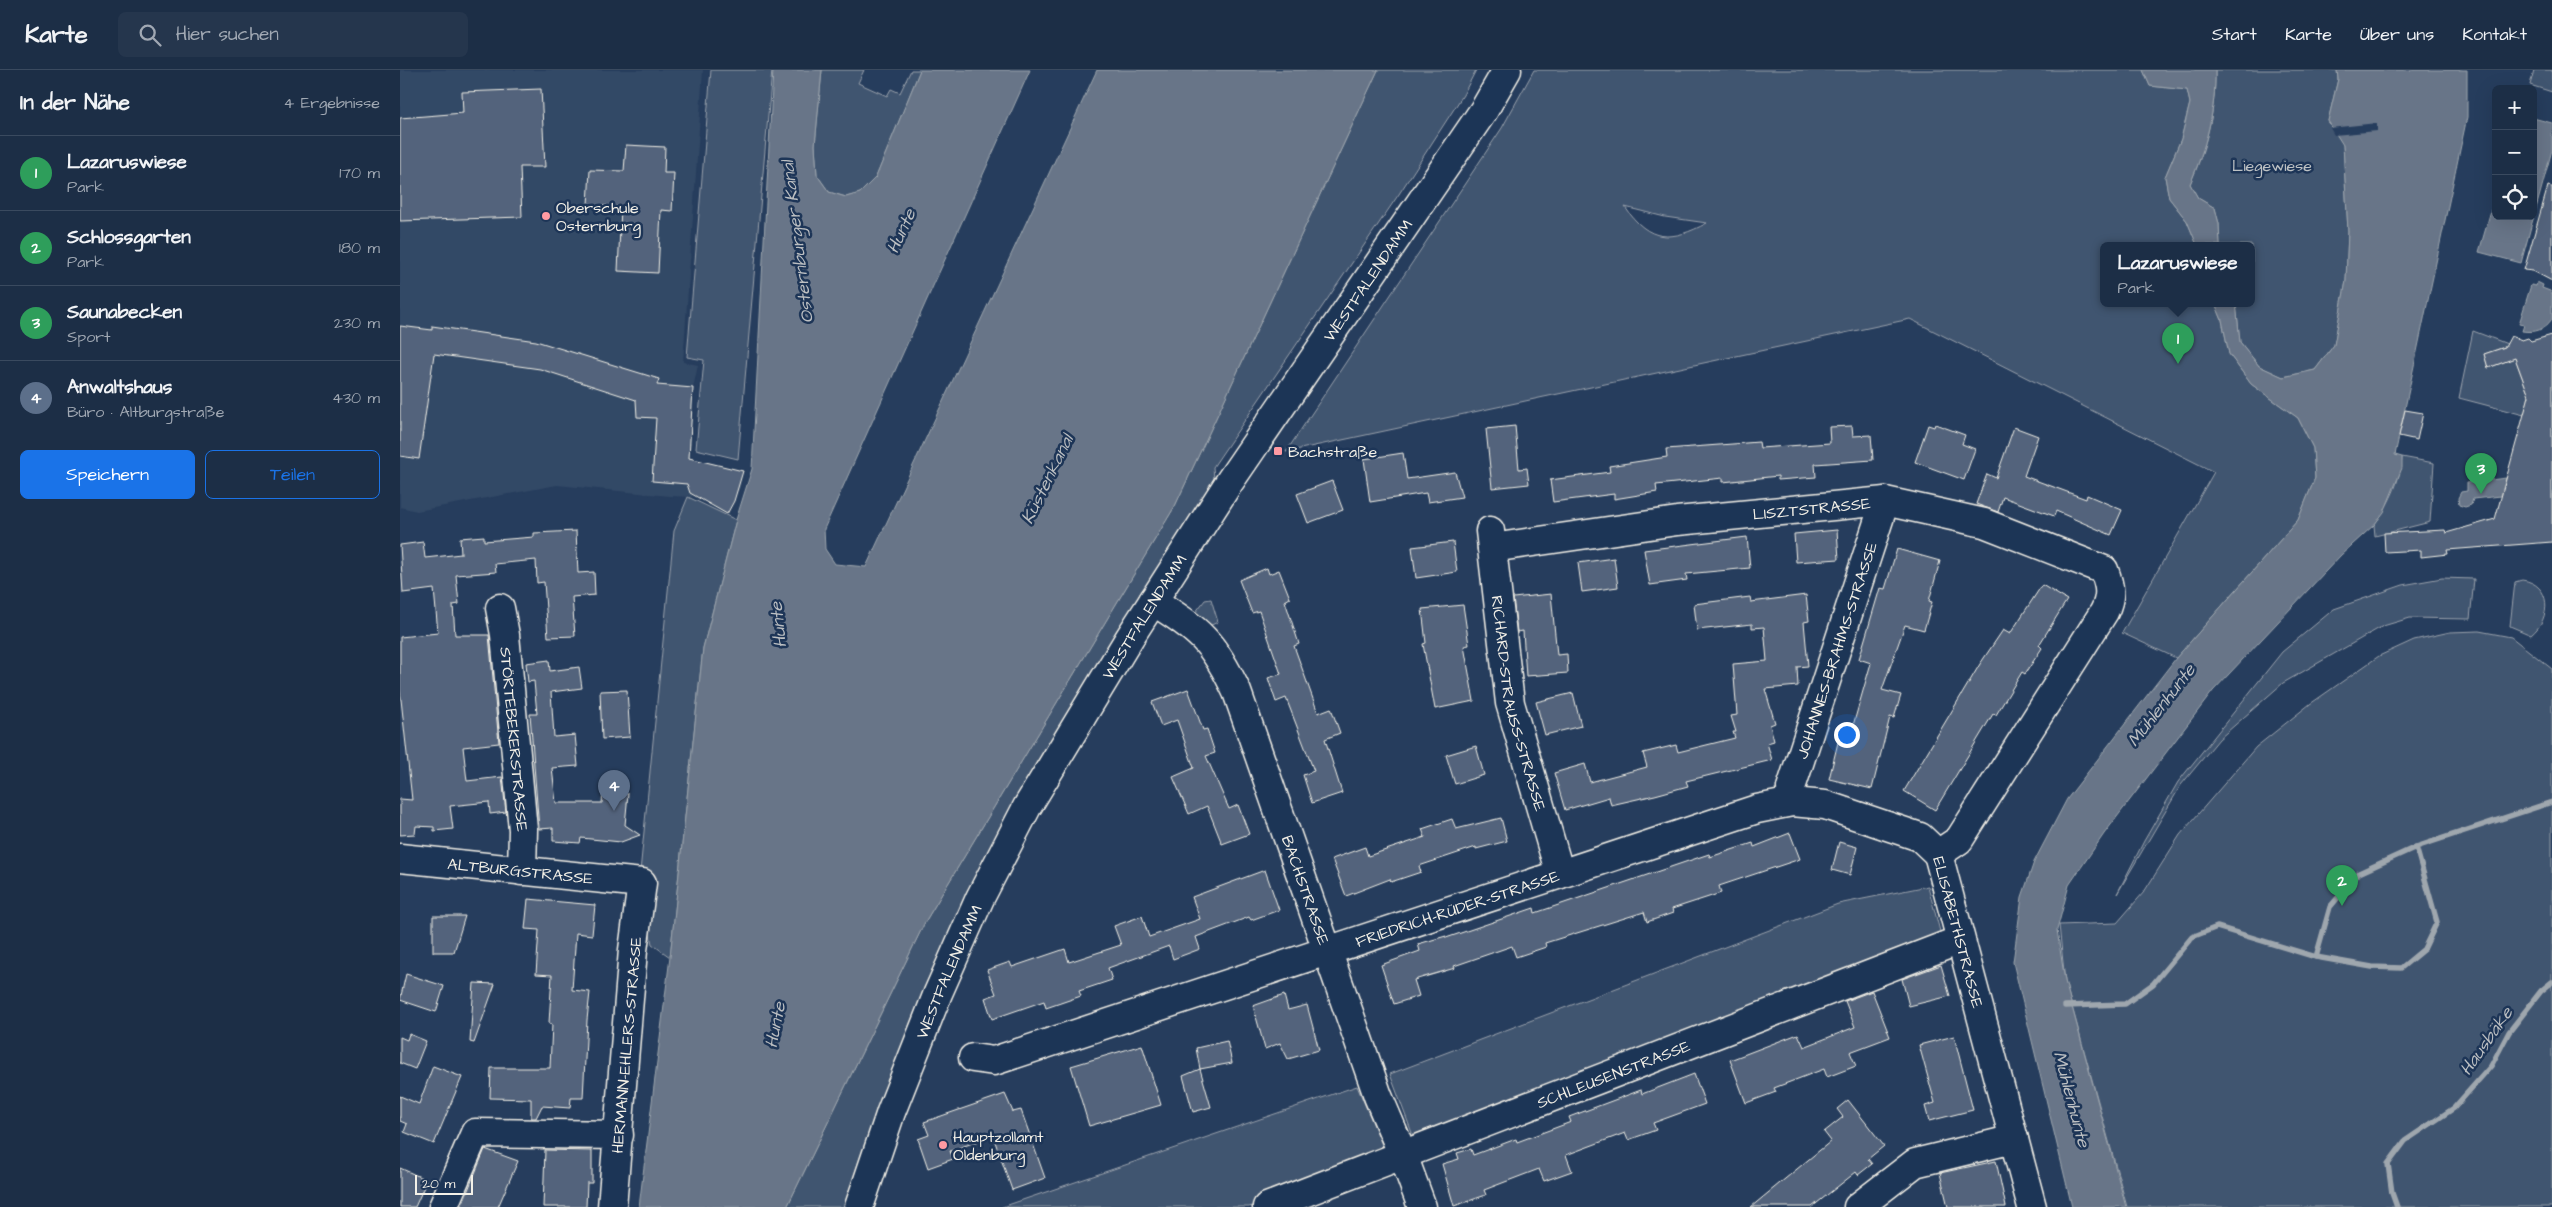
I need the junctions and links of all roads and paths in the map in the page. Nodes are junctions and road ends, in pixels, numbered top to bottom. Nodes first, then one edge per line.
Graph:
1 (1507, 70) edge
2 (1885, 501) junction
3 (1491, 539) joint
4 (2110, 587) joint
5 (1153, 601) junction
6 (500, 608) dead end
7 (1792, 802) junction
8 (1938, 854) junction
9 (400, 858) edge
10 (522, 871) junction
11 (1560, 874) junction
12 (642, 883) joint
13 (1960, 940) junction
14 (1328, 950) junction
15 (973, 1058) dead end
16 (620, 1135) junction
17 (2014, 1139) junction
18 (1403, 1155) junction
19 (442, 1207) edge
20 (612, 1207) edge
21 (859, 1207) edge
22 (1267, 1207) edge
23 (1422, 1207) edge
24 (1858, 1207) edge
25 (2032, 1207) edge

1 - 5 street, WESTFALENDAMM
2 - 3 street, LISZTSTRASSE
2 - 4 street, LISZTSTRASSE
2 - 7 street, JOHANNES-BRAHMS-STRASSE
3 - 11 street, RICHARD-STRAUSS-STRASSE
4 - 8 street, ELISABETHSTRASSE
5 - 14 street, BACHSTRASSE
5 - 21 street, WESTFALENDAMM
6 - 10 street, STÖRTEBEKERSTRASSE
7 - 8 street, FRIEDRICH-RÜDER-STRASSE
7 - 11 street, FRIEDRICH-RÜDER-STRASSE
8 - 13 street, ELISABETHSTRASSE
9 - 10 street, ALTBURGSTRASSE
10 - 12 street, ALTBURGSTRASSE
11 - 14 street, FRIEDRICH-RÜDER-STRASSE
12 - 16 street, HERMANN-EHLERS-STRASSE
13 - 17 street, ELISABETHSTRASSE
13 - 18 street, SCHLEUSENSTRASSE
14 - 15 street, FRIEDRICH-RÜDER-STRASSE
14 - 18 street, BACHSTRASSE
16 - 19 street
16 - 20 street, HERMANN-EHLERS-STRASSE
17 - 24 street
17 - 25 street, ELISABETHSTRASSE
18 - 22 street, SCHLEUSENSTRASSE
18 - 23 street, BACHSTRASSE

